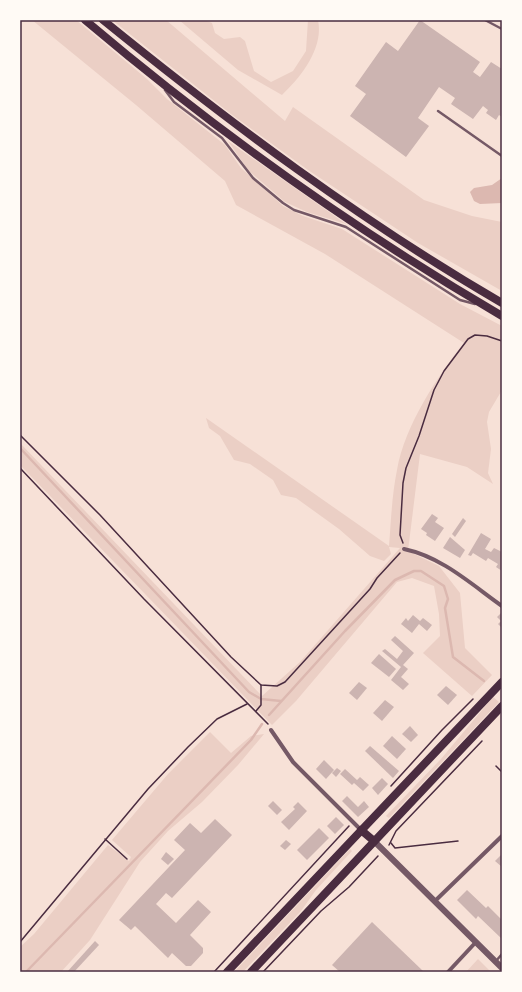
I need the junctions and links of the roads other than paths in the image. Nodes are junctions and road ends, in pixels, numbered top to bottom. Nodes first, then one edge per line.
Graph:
1 (85, 20) edge
2 (103, 20) edge
3 (486, 20) edge
4 (502, 29) edge
5 (156, 78) junction
6 (438, 111) dead end
7 (502, 156) edge
8 (502, 303) edge
9 (486, 306) junction
10 (502, 316) edge
11 (404, 549) road end
12 (502, 606) edge
13 (502, 682) edge
14 (502, 706) edge
15 (271, 730) road end
16 (362, 830) junction
17 (502, 836) edge
18 (374, 841) junction
19 (435, 901) junction
20 (476, 942) junction
21 (502, 954) edge
22 (495, 961) junction
23 (502, 968) edge
24 (227, 972) edge
25 (251, 972) edge
26 (448, 972) edge

1 - 5 main road
2 - 8 main road
3 - 4 lane
5 - 9 main road
5 - 9 lane
6 - 7 lane
9 - 10 main road
11 - 12 street
13 - 16 main road
14 - 18 main road
15 - 16 street
16 - 18 main road
16 - 24 main road
17 - 19 street
18 - 19 street
18 - 25 main road
19 - 20 street
20 - 22 street
20 - 26 street
21 - 22 lane
22 - 23 street

